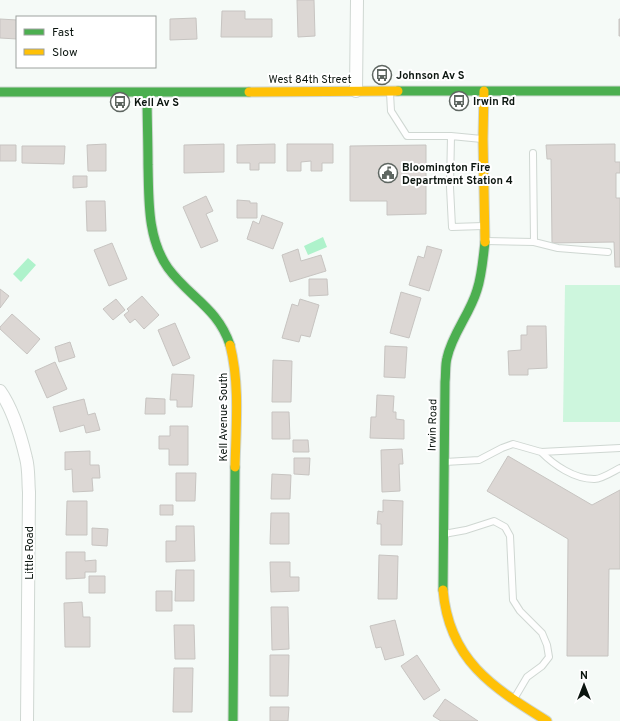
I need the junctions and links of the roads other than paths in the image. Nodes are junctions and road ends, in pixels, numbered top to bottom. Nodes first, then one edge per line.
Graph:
1 (357, 0) edge
2 (356, 91) junction
3 (390, 91) junction
4 (484, 91) junction
5 (620, 91) edge
6 (0, 92) edge
7 (147, 92) junction
8 (452, 136) junction
9 (483, 139) junction
10 (533, 153) dead end
11 (485, 226) junction
12 (485, 241) junction
13 (534, 242) junction
14 (608, 252) dead end
15 (0, 391) edge
16 (620, 448) edge
17 (541, 452) junction
18 (444, 462) junction
19 (620, 468) edge
20 (443, 534) junction
21 (514, 700) junction
22 (27, 721) edge
23 (232, 721) edge
24 (547, 721) edge

1 - 2 street
2 - 3 street, West 84th Street
2 - 7 street, West 84th Street
3 - 4 street, West 84th Street
3 - 8 lane
4 - 5 street, West 84th Street
4 - 9 street, Irwin Road
6 - 7 street, West 84th Street
7 - 23 street, Kell Avenue South
8 - 9 lane
8 - 11 lane
9 - 11 street, Irwin Road
10 - 13 lane
11 - 12 street, Irwin Road
12 - 13 lane
12 - 18 street, Irwin Road
13 - 14 lane
15 - 22 street, Little Road
16 - 17 lane
17 - 18 lane
17 - 19 lane
18 - 20 street, Irwin Road
20 - 21 street, Irwin Road
20 - 21 lane
21 - 24 street, Irwin Road

